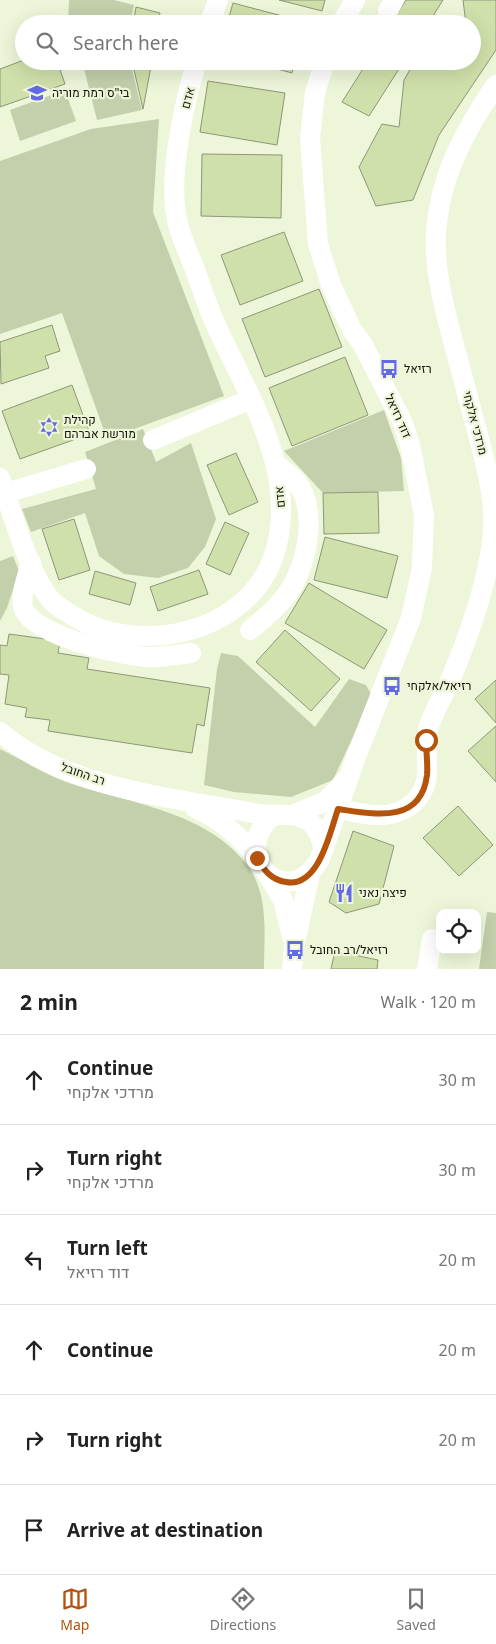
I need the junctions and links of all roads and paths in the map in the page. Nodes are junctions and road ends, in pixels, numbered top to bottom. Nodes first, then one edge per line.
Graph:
1 (218, 0) edge
2 (355, 0) edge
3 (212, 15) edge
4 (346, 15) edge
5 (195, 70) edge
6 (322, 70) edge
7 (496, 85) edge
8 (251, 399) junction
9 (153, 440) dead end
10 (275, 464) junction
11 (86, 469) dead end
12 (3, 486) edge
13 (31, 562) junction
14 (250, 630) dead end
15 (191, 653) dead end
16 (0, 732) edge
17 (350, 774) junction
18 (173, 797) junction
19 (338, 809) junction
20 (293, 815) junction
21 (273, 816) junction
22 (324, 849) junction
23 (257, 858) junction
24 (268, 874) junction
25 (310, 874) junction
26 (432, 939) dead end
27 (294, 947) junction
28 (292, 969) edge
29 (427, 969) edge

1 - 3 street
2 - 4 street
5 - 8 street, אדם
6 - 17 street, דוד רזיאל
7 - 19 street, מרדכי אלקחי
8 - 9 street
8 - 10 street, אדם
10 - 13 street, אדם
10 - 14 street
11 - 12 street
12 - 13 street, אדם
13 - 15 street
16 - 18 street, רב החובל
17 - 19 street, דוד רזיאל
17 - 20 street, דוד רזיאל
18 - 21 street, רב החובל
18 - 23 street, רב החובל
19 - 22 street, דוד רזיאל
20 - 21 street
20 - 22 street
21 - 23 street
22 - 25 street
23 - 24 street
24 - 25 street
24 - 27 street
25 - 27 street
26 - 29 street
27 - 28 street

